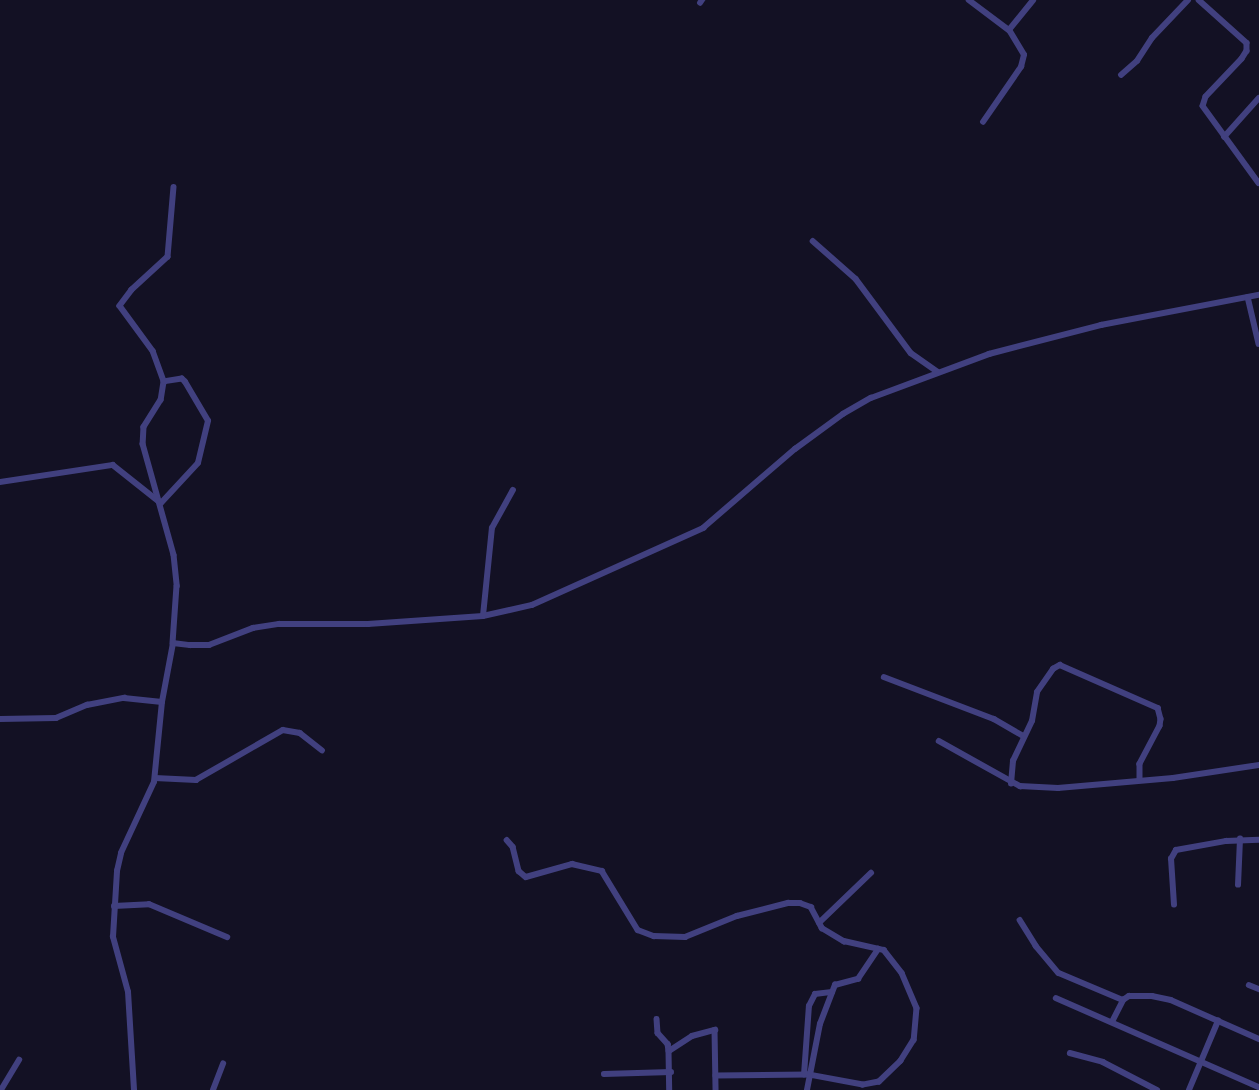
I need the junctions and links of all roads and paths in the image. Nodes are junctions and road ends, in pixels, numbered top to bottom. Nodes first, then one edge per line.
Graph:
1 (969, 0) edge
2 (1033, 0) edge
3 (1188, 0) edge
4 (1199, 0) edge
5 (1009, 30) junction
6 (1121, 75) dead end
7 (1259, 98) edge
8 (983, 122) dead end
9 (1224, 136) junction
10 (1259, 183) edge
11 (174, 187) dead end
12 (814, 241) dead end
13 (1259, 295) edge
14 (1248, 297) junction
15 (1259, 344) edge
16 (938, 372) junction
17 (164, 382) junction
18 (0, 482) edge
19 (513, 490) dead end
20 (161, 503) junction
21 (482, 616) junction
22 (173, 643) junction
23 (884, 677) dead end
24 (162, 702) junction
25 (0, 719) edge
26 (1024, 736) junction
27 (939, 741) dead end
28 (322, 750) dead end
29 (1259, 765) edge
30 (155, 778) junction
31 (1140, 780) junction
32 (1011, 784) junction
33 (1240, 839) junction
34 (507, 840) dead end
35 (1259, 840) edge
36 (871, 873) dead end
37 (1238, 885) dead end
38 (1174, 905) dead end
39 (114, 906) junction
40 (1020, 920) dead end
41 (819, 923) junction
42 (227, 937) dead end
43 (878, 949) junction
44 (1249, 985) dead end
45 (1259, 989) edge
46 (832, 992) junction
47 (1056, 998) dead end
48 (1123, 1000) junction
49 (657, 1019) dead end
50 (1218, 1021) junction
51 (1112, 1022) junction
52 (1259, 1039) edge
53 (669, 1050) junction
54 (1070, 1053) dead end
55 (19, 1060) dead end
56 (1200, 1061) junction
57 (223, 1064) dead end
58 (671, 1072) junction
59 (604, 1074) dead end
60 (807, 1075) junction
61 (716, 1076) junction
62 (1259, 1087) edge
63 (1, 1090) edge
64 (134, 1090) edge
65 (214, 1090) edge
66 (670, 1090) edge
67 (716, 1090) edge
68 (807, 1090) edge
69 (1157, 1090) edge
70 (1189, 1090) edge

1 - 5 street
2 - 5 street
3 - 6 street
4 - 9 street
5 - 8 street
7 - 9 street
9 - 10 street
11 - 17 street
12 - 16 street
13 - 14 street
14 - 15 street
14 - 16 street
16 - 21 street
17 - 20 street
17 - 20 street
18 - 20 street
19 - 21 street
20 - 22 street
21 - 22 street
22 - 24 street
23 - 26 street
24 - 25 street
24 - 30 street
26 - 31 street
26 - 32 street
27 - 32 street
28 - 30 street
29 - 31 street
30 - 39 street
31 - 32 street
33 - 35 street
33 - 37 street
33 - 38 street
34 - 41 street
36 - 41 street
39 - 42 street
39 - 64 street
40 - 48 street
41 - 43 street
43 - 46 street
43 - 60 street
44 - 45 street
46 - 60 street
46 - 60 street
47 - 51 street
48 - 50 street
48 - 51 street
49 - 53 street
50 - 52 street
50 - 56 street
51 - 56 street
53 - 58 street
53 - 61 street
54 - 69 street
55 - 63 street
56 - 62 street
56 - 70 street
57 - 65 street
58 - 59 street
58 - 66 street
60 - 61 street
60 - 68 street
61 - 67 street

